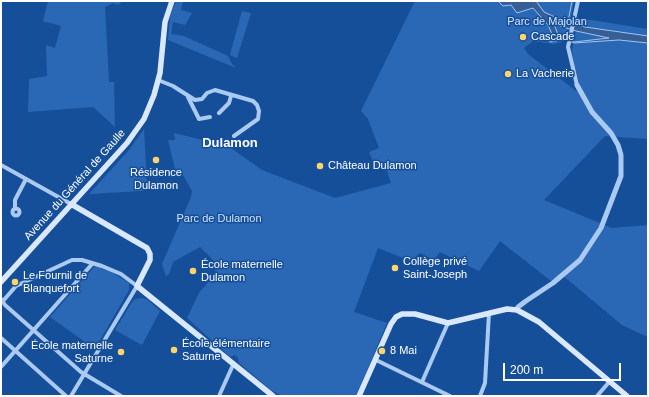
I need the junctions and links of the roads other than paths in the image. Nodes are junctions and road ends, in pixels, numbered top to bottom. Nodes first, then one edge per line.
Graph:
1 (172, 1) edge
2 (578, 1) edge
3 (158, 80) junction
4 (577, 85) joint
5 (187, 94) junction
6 (231, 96) junction
7 (219, 113) dead end
8 (210, 117) dead end
9 (234, 136) dead end
10 (1, 165) edge
11 (26, 179) junction
12 (71, 204) junction
13 (15, 209) dead end
14 (93, 263) junction
15 (1, 282) edge
16 (137, 286) junction
17 (2, 300) edge
18 (517, 310) junction
19 (489, 313) junction
20 (448, 324) junction
21 (33, 331) junction
22 (1, 338) edge
23 (15, 351) junction
24 (376, 360) junction
25 (233, 364) junction
26 (1, 367) edge
27 (84, 374) junction
28 (610, 381) junction
29 (422, 382) junction
30 (619, 389) junction
31 (66, 396) edge
32 (71, 396) edge
33 (122, 396) edge
34 (219, 396) edge
35 (274, 396) edge
36 (359, 396) edge
37 (450, 396) edge
38 (480, 396) edge
39 (597, 396) edge
40 (617, 396) edge
41 (627, 396) edge

1 - 3 main road, Avenue du Général de Gaulle
2 - 4 street
3 - 5 street
3 - 12 main road, Avenue du Général de Gaulle
4 - 18 street
5 - 6 street
5 - 8 street
6 - 7 street
6 - 9 street
10 - 11 street
11 - 12 street
11 - 13 street
12 - 15 main road, Avenue du Général de Gaulle
12 - 16 main road
14 - 16 street
14 - 17 street
14 - 21 street
16 - 25 main road
16 - 27 street
17 - 21 street
18 - 19 main road
18 - 28 main road
19 - 20 main road
19 - 38 street
20 - 24 main road
20 - 29 street
21 - 23 street
21 - 27 street
22 - 23 street
23 - 26 street
23 - 31 street
24 - 29 street
24 - 36 main road
25 - 34 street
25 - 35 main road
27 - 32 street
27 - 33 street
28 - 30 main road
28 - 39 street
29 - 37 street
30 - 40 street
30 - 41 main road

